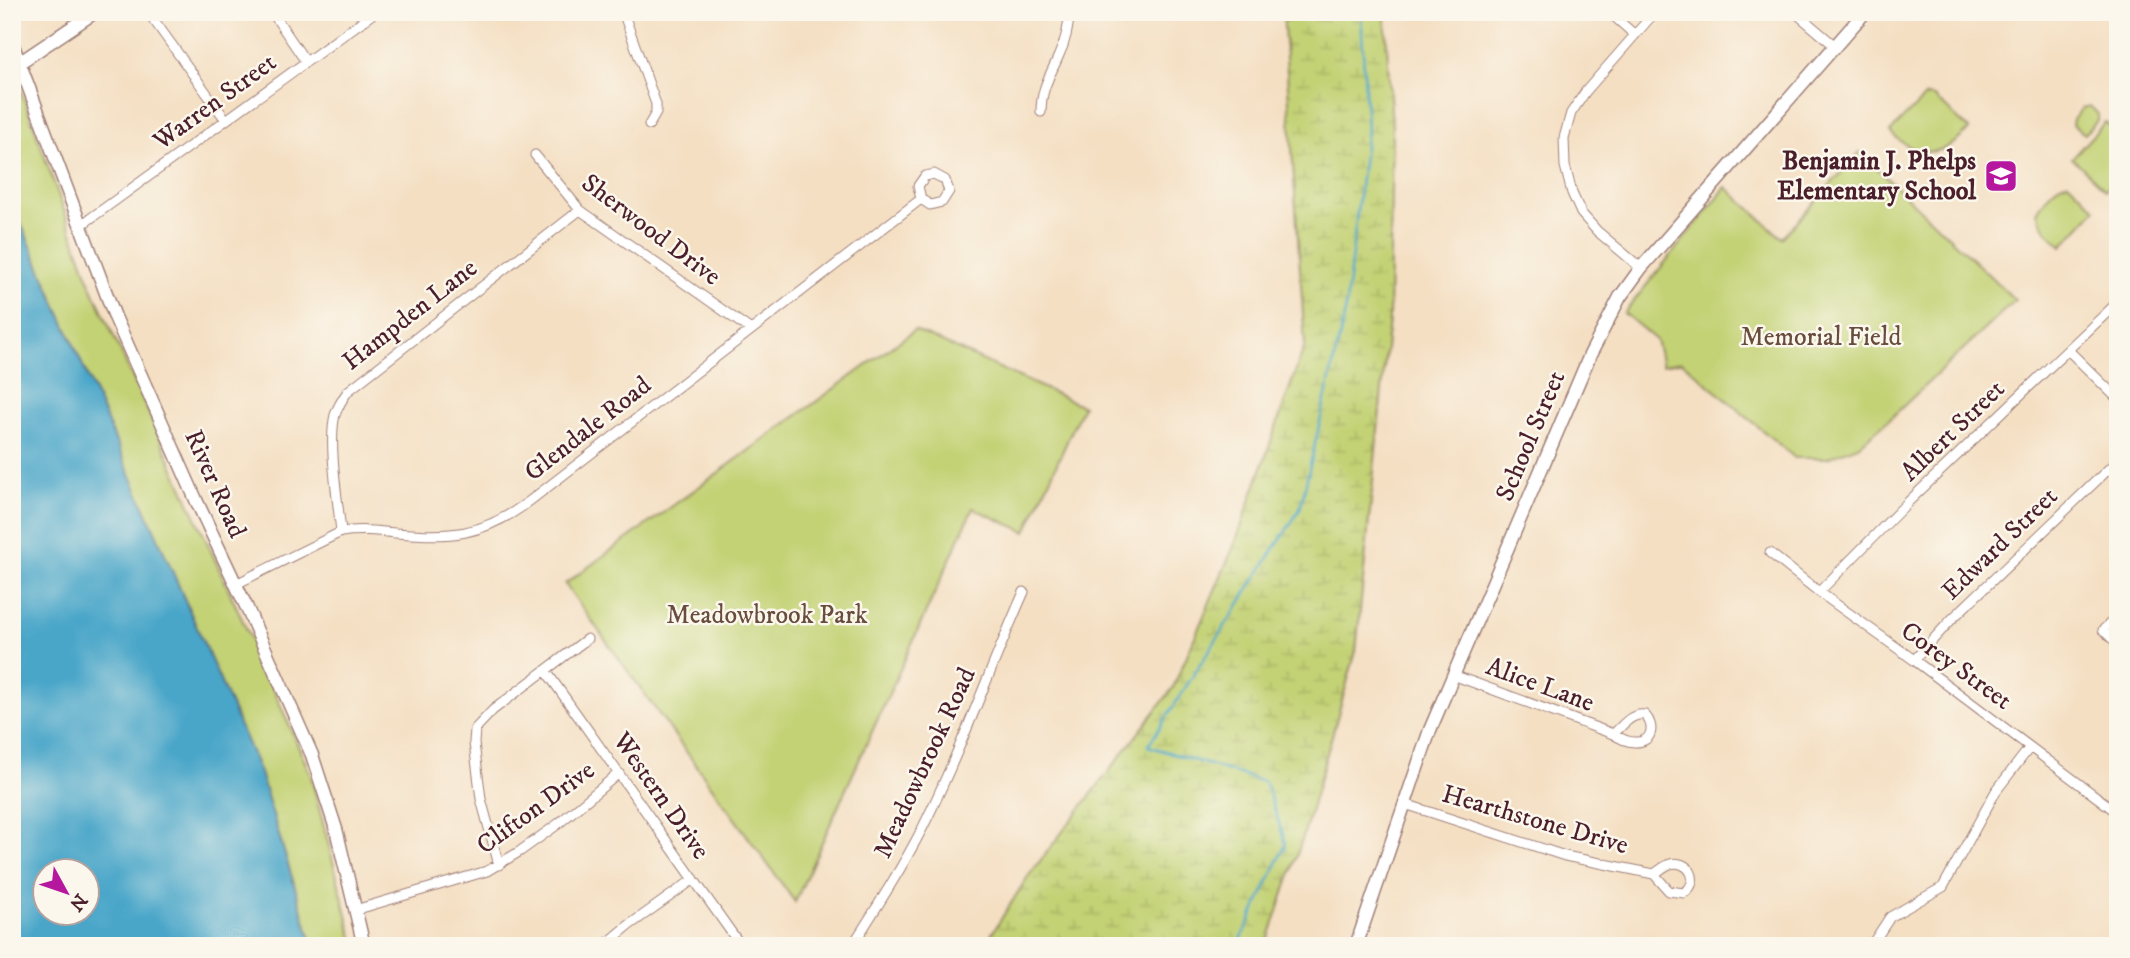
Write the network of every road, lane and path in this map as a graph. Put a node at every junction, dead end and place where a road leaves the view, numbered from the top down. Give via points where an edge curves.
1 (95, 12) edge
2 (148, 12) edge
3 (272, 12) edge
4 (375, 12) edge
5 (622, 12) edge
6 (1070, 12) edge
7 (1609, 12) edge
8 (1655, 12) edge
9 (1795, 12) edge
10 (1865, 12) edge
11 (1635, 35) junction
12 (12, 43) edge
13 (1835, 46) junction
14 (306, 62) junction
15 (19, 63) junction
16 (1041, 112) dead end
17 (226, 120) junction
18 (649, 125) dead end
19 (535, 155) dead end
20 (921, 199) dead end
21 (580, 210) junction
22 (80, 226) junction
23 (1641, 268) junction
24 (2118, 302) edge
25 (751, 330) junction
26 (2068, 350) junction
27 (2118, 399) edge
28 (2118, 460) edge
29 (341, 532) junction
30 (1770, 553) dead end
31 (236, 584) junction
32 (1024, 592) dead end
33 (1819, 592) junction
34 (2118, 616) edge
35 (587, 639) dead end
36 (2118, 644) edge
37 (1914, 660) junction
38 (546, 671) junction
39 (1453, 675) junction
40 (1613, 734) dead end
41 (2030, 747) junction
42 (619, 772) junction
43 (1405, 804) junction
44 (2118, 813) edge
45 (499, 865) junction
46 (1654, 874) dead end
47 (694, 879) junction
48 (355, 911) junction
49 (364, 946) edge
50 (604, 946) edge
51 (741, 946) edge
52 (852, 946) edge
53 (1356, 946) edge
54 (1871, 946) edge

1 - 15 street
2 - 17 street
3 - 14 street
4 - 14 street, Warren Street
5 - 18 street via 656,104
6 - 16 street via 1064,42 1041,97
7 - 11 street
8 - 11 street
9 - 13 street
10 - 13 street, School Street
11 - 23 street via 1578,102 1564,138 1565,166 1581,212
12 - 15 street, River Road
13 - 23 street, School Street
14 - 17 street, Warren Street
15 - 22 street, River Road
17 - 22 street, Warren Street
19 - 21 street, Sherwood Drive
20 - 25 street, Glendale Road
21 - 25 street, Sherwood Drive
21 - 29 street, Hampden Lane via 348,391 338,407 333,440
22 - 31 street, River Road via 115,317
23 - 39 street, School Street via 1590,355
24 - 26 street, Albert Street
25 - 29 street, Glendale Road via 493,524 454,534
26 - 27 street
26 - 33 street, Albert Street
28 - 37 street, Edward Street
29 - 31 street, Glendale Road
30 - 33 street, Corey Street
31 - 48 street, River Road via 313,755
32 - 52 street, Meadowbrook Road via 924,824
33 - 37 street, Corey Street
34 - 36 street via 2104,630
35 - 38 street
37 - 41 street, Corey Street
38 - 42 street, Western Drive
38 - 45 street via 475,729 481,799
39 - 40 street, Alice Lane
39 - 43 street, School Street
41 - 44 street, Corey Street
41 - 54 street via 1996,791 1943,887 1890,917
42 - 45 street, Clifton Drive via 558,824
42 - 47 street, Western Drive
43 - 46 street, Hearthstone Drive via 1565,856
43 - 53 street, School Street
45 - 48 street, Clifton Drive
47 - 50 street
47 - 51 street, Western Drive
48 - 49 street, River Road

